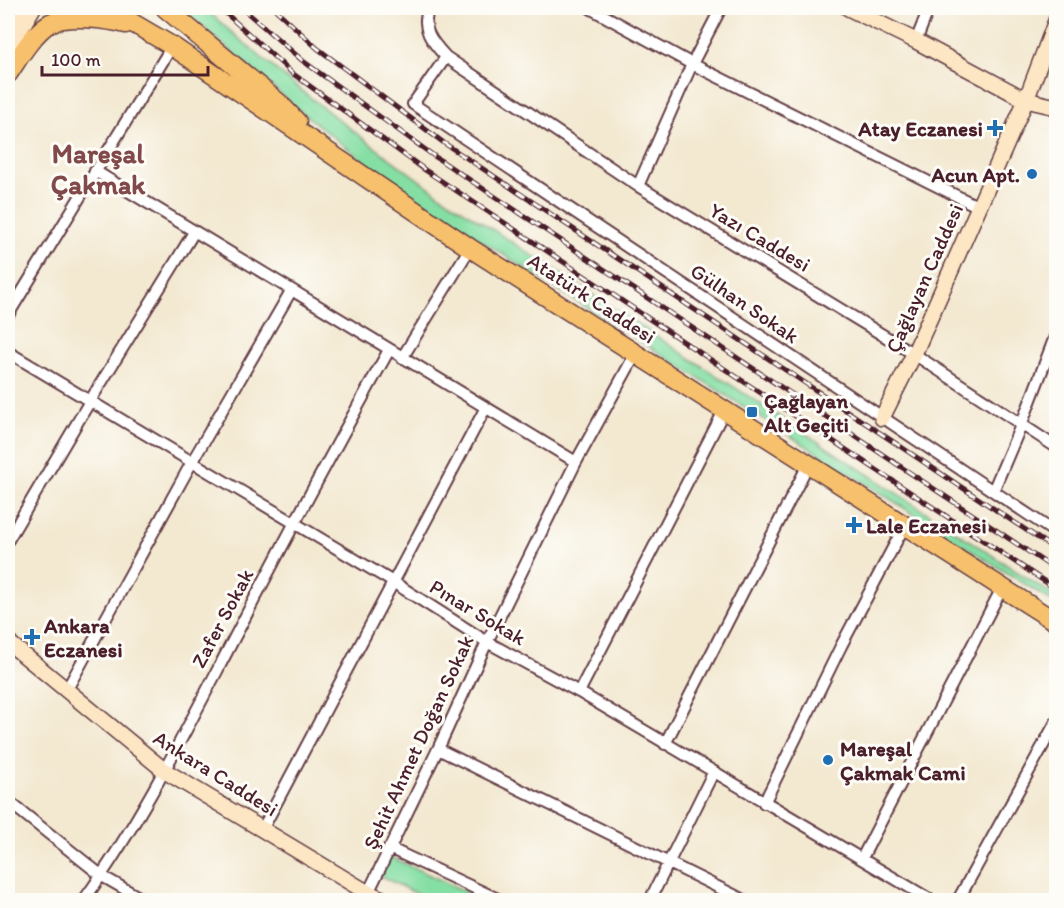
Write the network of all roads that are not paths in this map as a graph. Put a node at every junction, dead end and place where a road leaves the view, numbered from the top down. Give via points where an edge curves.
1 (16, 8) edge
2 (33, 8) edge
3 (68, 8) edge
4 (107, 8) edge
5 (165, 8) edge
6 (429, 8) edge
7 (590, 8) edge
8 (721, 8) edge
9 (848, 8) edge
10 (929, 8) edge
11 (1056, 21) edge
12 (50, 23) junction
13 (8, 24) edge
14 (139, 27) junction
15 (916, 41) junction
16 (172, 46) junction
17 (8, 50) edge
18 (446, 57) junction
19 (692, 64) junction
20 (8, 74) edge
21 (1026, 100) junction
22 (1056, 107) edge
23 (316, 144) junction
24 (95, 171) junction
25 (638, 186) junction
26 (979, 207) junction
27 (194, 232) junction
28 (471, 248) junction
29 (291, 291) junction
30 (8, 315) edge
31 (1056, 334) edge
32 (1054, 349) edge
33 (389, 350) junction
34 (8, 352) edge
35 (636, 353) junction
36 (914, 354) junction
37 (402, 358) junction
38 (90, 400) junction
39 (485, 409) junction
40 (725, 409) junction
41 (882, 418) junction
42 (1022, 423) junction
43 (1056, 447) edge
44 (192, 462) junction
45 (576, 462) junction
46 (809, 463) junction
47 (993, 491) junction
48 (294, 523) junction
49 (904, 525) junction
50 (1056, 533) edge
51 (8, 540) edge
52 (393, 582) junction
53 (1002, 588) junction
54 (1056, 622) edge
55 (8, 642) edge
56 (487, 642) junction
57 (66, 691) junction
58 (579, 692) junction
59 (1056, 722) edge
60 (665, 744) junction
61 (438, 749) junction
62 (165, 771) junction
63 (713, 773) junction
64 (8, 801) edge
65 (764, 803) junction
66 (263, 828) junction
67 (389, 848) junction
68 (862, 858) junction
69 (668, 864) junction
70 (102, 876) junction
71 (368, 893) junction
72 (84, 900) edge
73 (144, 900) edge
74 (385, 900) edge
75 (500, 900) edge
76 (650, 900) edge
77 (744, 900) edge
78 (931, 900) edge
79 (958, 900) edge

1 - 13 street
2 - 17 street
3 - 12 main road
4 - 14 main road, Atatürk Caddesi
5 - 23 main road via 279,103
6 - 18 street, Yazı Caddesi via 425,28
7 - 19 street
8 - 19 street
9 - 15 street
10 - 15 street
11 - 21 street, Çağlayan Caddesi
12 - 14 main road via 107,20
12 - 20 main road
14 - 16 main road, Atatürk Caddesi
15 - 21 street
16 - 23 main road, Atatürk Caddesi
16 - 24 street
18 - 25 street, Yazı Caddesi
18 - 41 street, Gülhan Sokak via 413,104
19 - 25 street
19 - 26 street
21 - 22 street
21 - 26 street, Çağlayan Caddesi
23 - 28 main road, Atatürk Caddesi
24 - 27 street
24 - 30 street
25 - 36 street, Yazı Caddesi
26 - 36 street, Çağlayan Caddesi
27 - 29 street
27 - 38 street
28 - 35 main road, Atatürk Caddesi
28 - 37 street
29 - 33 street
29 - 44 street
31 - 32 street
32 - 42 street
33 - 37 street
33 - 48 street, Zafer Sokak
34 - 38 street, Pınar Sokak
35 - 40 main road, Atatürk Caddesi
35 - 45 street, Şehit Ahmet Doğan Sokak
36 - 41 street, Çağlayan Caddesi
36 - 42 street, Yazı Caddesi
37 - 39 street
38 - 44 street, Pınar Sokak
38 - 51 street
39 - 45 street
39 - 52 street
40 - 46 main road, Atatürk Caddesi
40 - 58 street
41 - 47 street, Gülhan Sokak
42 - 43 street, Yazı Caddesi
42 - 47 street
44 - 48 street, Pınar Sokak
44 - 57 street
45 - 56 street, Şehit Ahmet Doğan Sokak
46 - 49 main road, Atatürk Caddesi
46 - 60 street
47 - 50 street, Gülhan Sokak
48 - 52 street, Pınar Sokak
48 - 62 street, Zafer Sokak
49 - 53 main road, Atatürk Caddesi
49 - 65 street
52 - 56 street, Pınar Sokak
52 - 66 street
53 - 54 main road, Atatürk Caddesi
53 - 68 street
55 - 57 street, Ankara Caddesi
56 - 58 street, Pınar Sokak
56 - 61 street, Şehit Ahmet Doğan Sokak
57 - 62 street, Ankara Caddesi
58 - 60 street, Pınar Sokak
59 - 79 street
60 - 63 street, Pınar Sokak
61 - 67 street, Şehit Ahmet Doğan Sokak
61 - 69 street
62 - 66 street, Ankara Caddesi
62 - 70 street, Zafer Sokak
63 - 65 street, Pınar Sokak
63 - 69 street
64 - 70 street
65 - 68 street, Pınar Sokak
66 - 71 street, Ankara Caddesi
67 - 71 street, Şehit Ahmet Doğan Sokak
67 - 75 street
68 - 78 street, Pınar Sokak
69 - 76 street
69 - 77 street
70 - 72 street, Zafer Sokak
70 - 73 street
71 - 74 street, Ankara Caddesi

